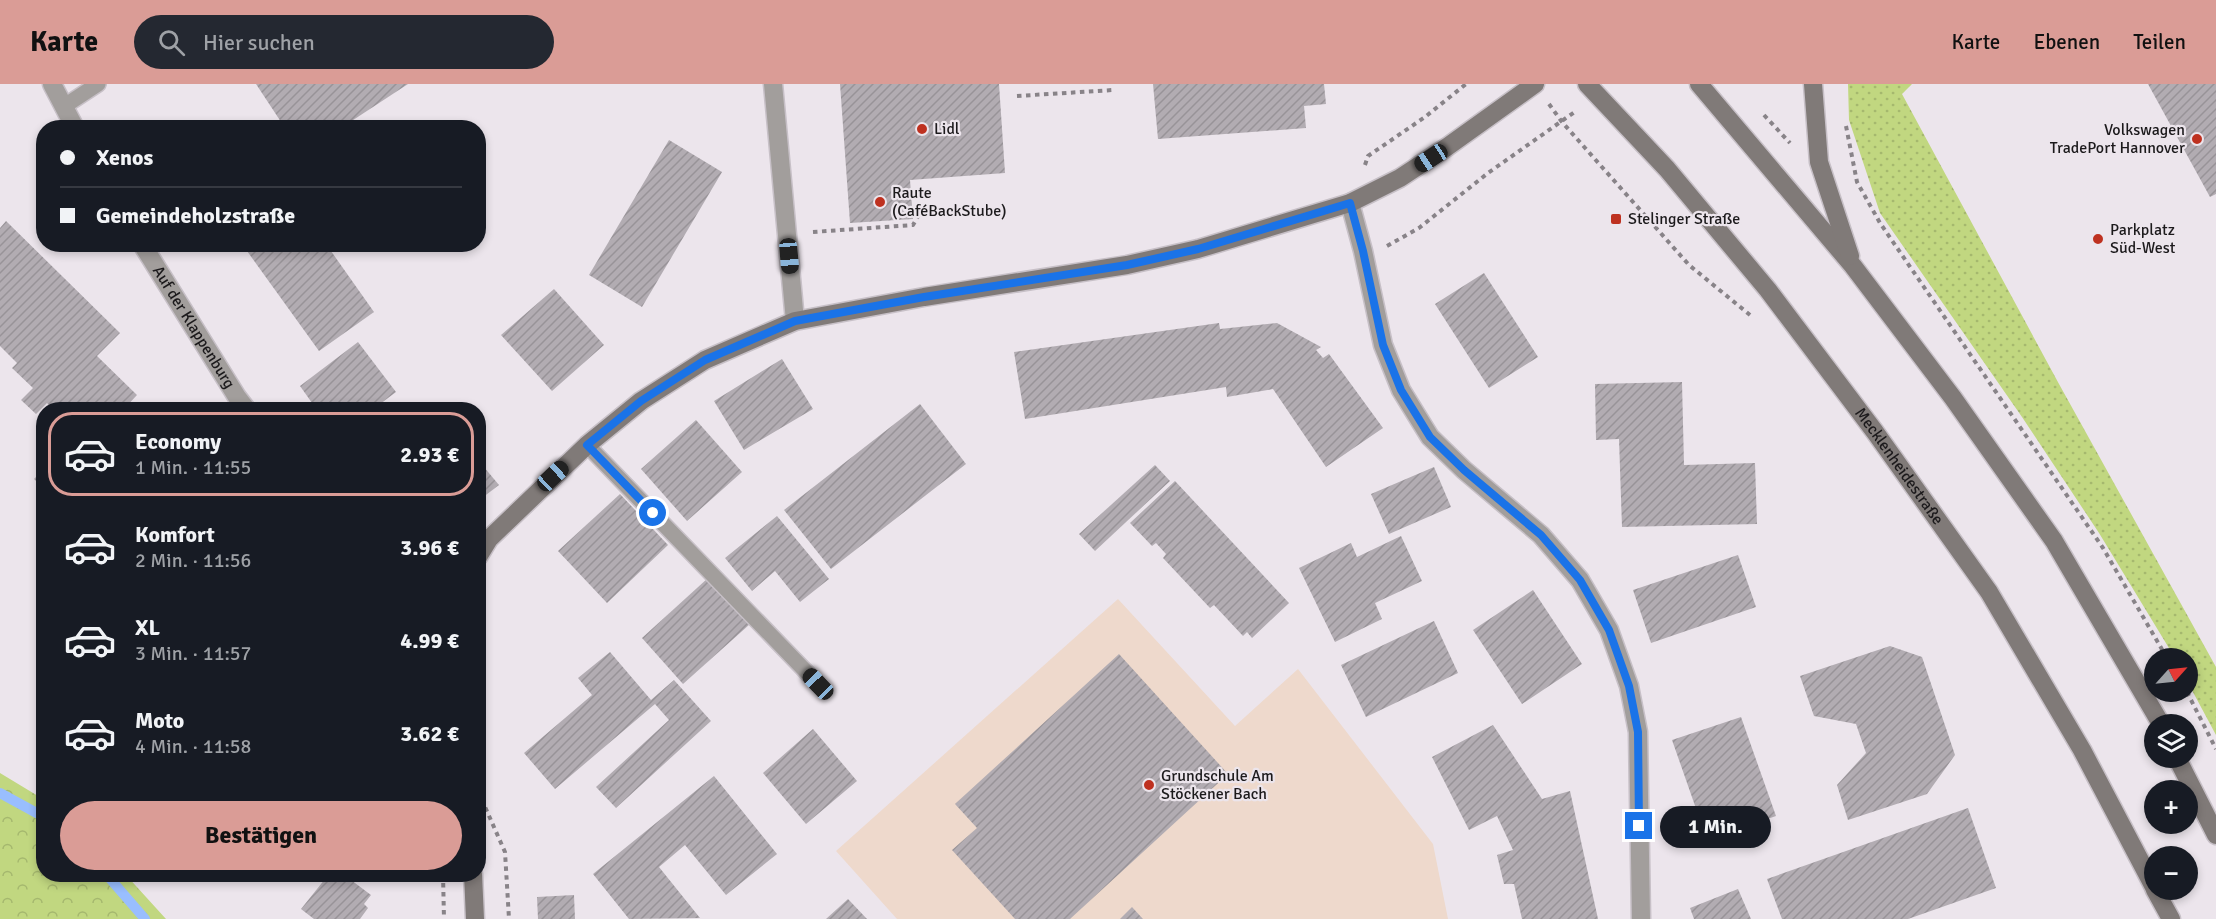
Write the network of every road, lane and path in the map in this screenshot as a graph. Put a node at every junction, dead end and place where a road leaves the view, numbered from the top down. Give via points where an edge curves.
1 (52, 84) edge
2 (98, 84) edge
3 (773, 84) edge
4 (1466, 84) edge
5 (1535, 84) edge
6 (1587, 84) edge
7 (1699, 84) edge
8 (1813, 84) edge
9 (1113, 90) dead end
10 (1017, 96) dead end
11 (63, 107) junction
12 (1844, 115) dead end
13 (70, 120) edge
14 (1350, 203) junction
15 (924, 206) dead end
16 (787, 234) junction
17 (1363, 251) junction
18 (146, 252) edge
19 (1853, 266) junction
20 (1751, 315) dead end
21 (795, 321) junction
22 (241, 402) edge
23 (587, 445) junction
24 (486, 544) edge
25 (2161, 648) edge
26 (818, 684) dead end
27 (2192, 702) edge
28 (2155, 714) edge
29 (2216, 749) edge
30 (2182, 768) edge
31 (486, 809) edge
32 (2216, 835) edge
33 (2144, 867) edge
34 (443, 882) edge
35 (473, 882) edge
36 (2161, 900) edge
37 (444, 919) edge
38 (475, 919) edge
39 (509, 919) edge
40 (1641, 919) edge
41 (2171, 919) edge

1 - 11 street
2 - 11 lane
3 - 16 street
4 - 14 path via 1368,156
5 - 14 main road via 1400,178
6 - 33 main road, Mecklenheidestraße via 1667,169 1768,290 1989,592 2082,750
7 - 19 main road
8 - 19 main road via 1818,162
9 - 10 path
11 - 13 street
12 - 25 path via 1857,182 1880,224 2103,548
14 - 17 street
14 - 21 main road via 1198,249 1127,265
15 - 16 path via 913,225
16 - 21 street
17 - 20 path via 1391,244 1419,228 1488,173 1562,122 1689,265
17 - 40 street via 1383,345 1401,390 1430,437 1541,535 1580,580 1609,630 1629,686 1638,732
18 - 22 street, Auf der Klappenburg
19 - 28 main road via 2054,541
21 - 23 main road via 705,360 641,401
23 - 24 main road
23 - 26 lane
27 - 29 path
30 - 32 main road
31 - 39 path via 505,852
34 - 37 path
35 - 38 main road
36 - 41 main road, Mecklenheidestraße

